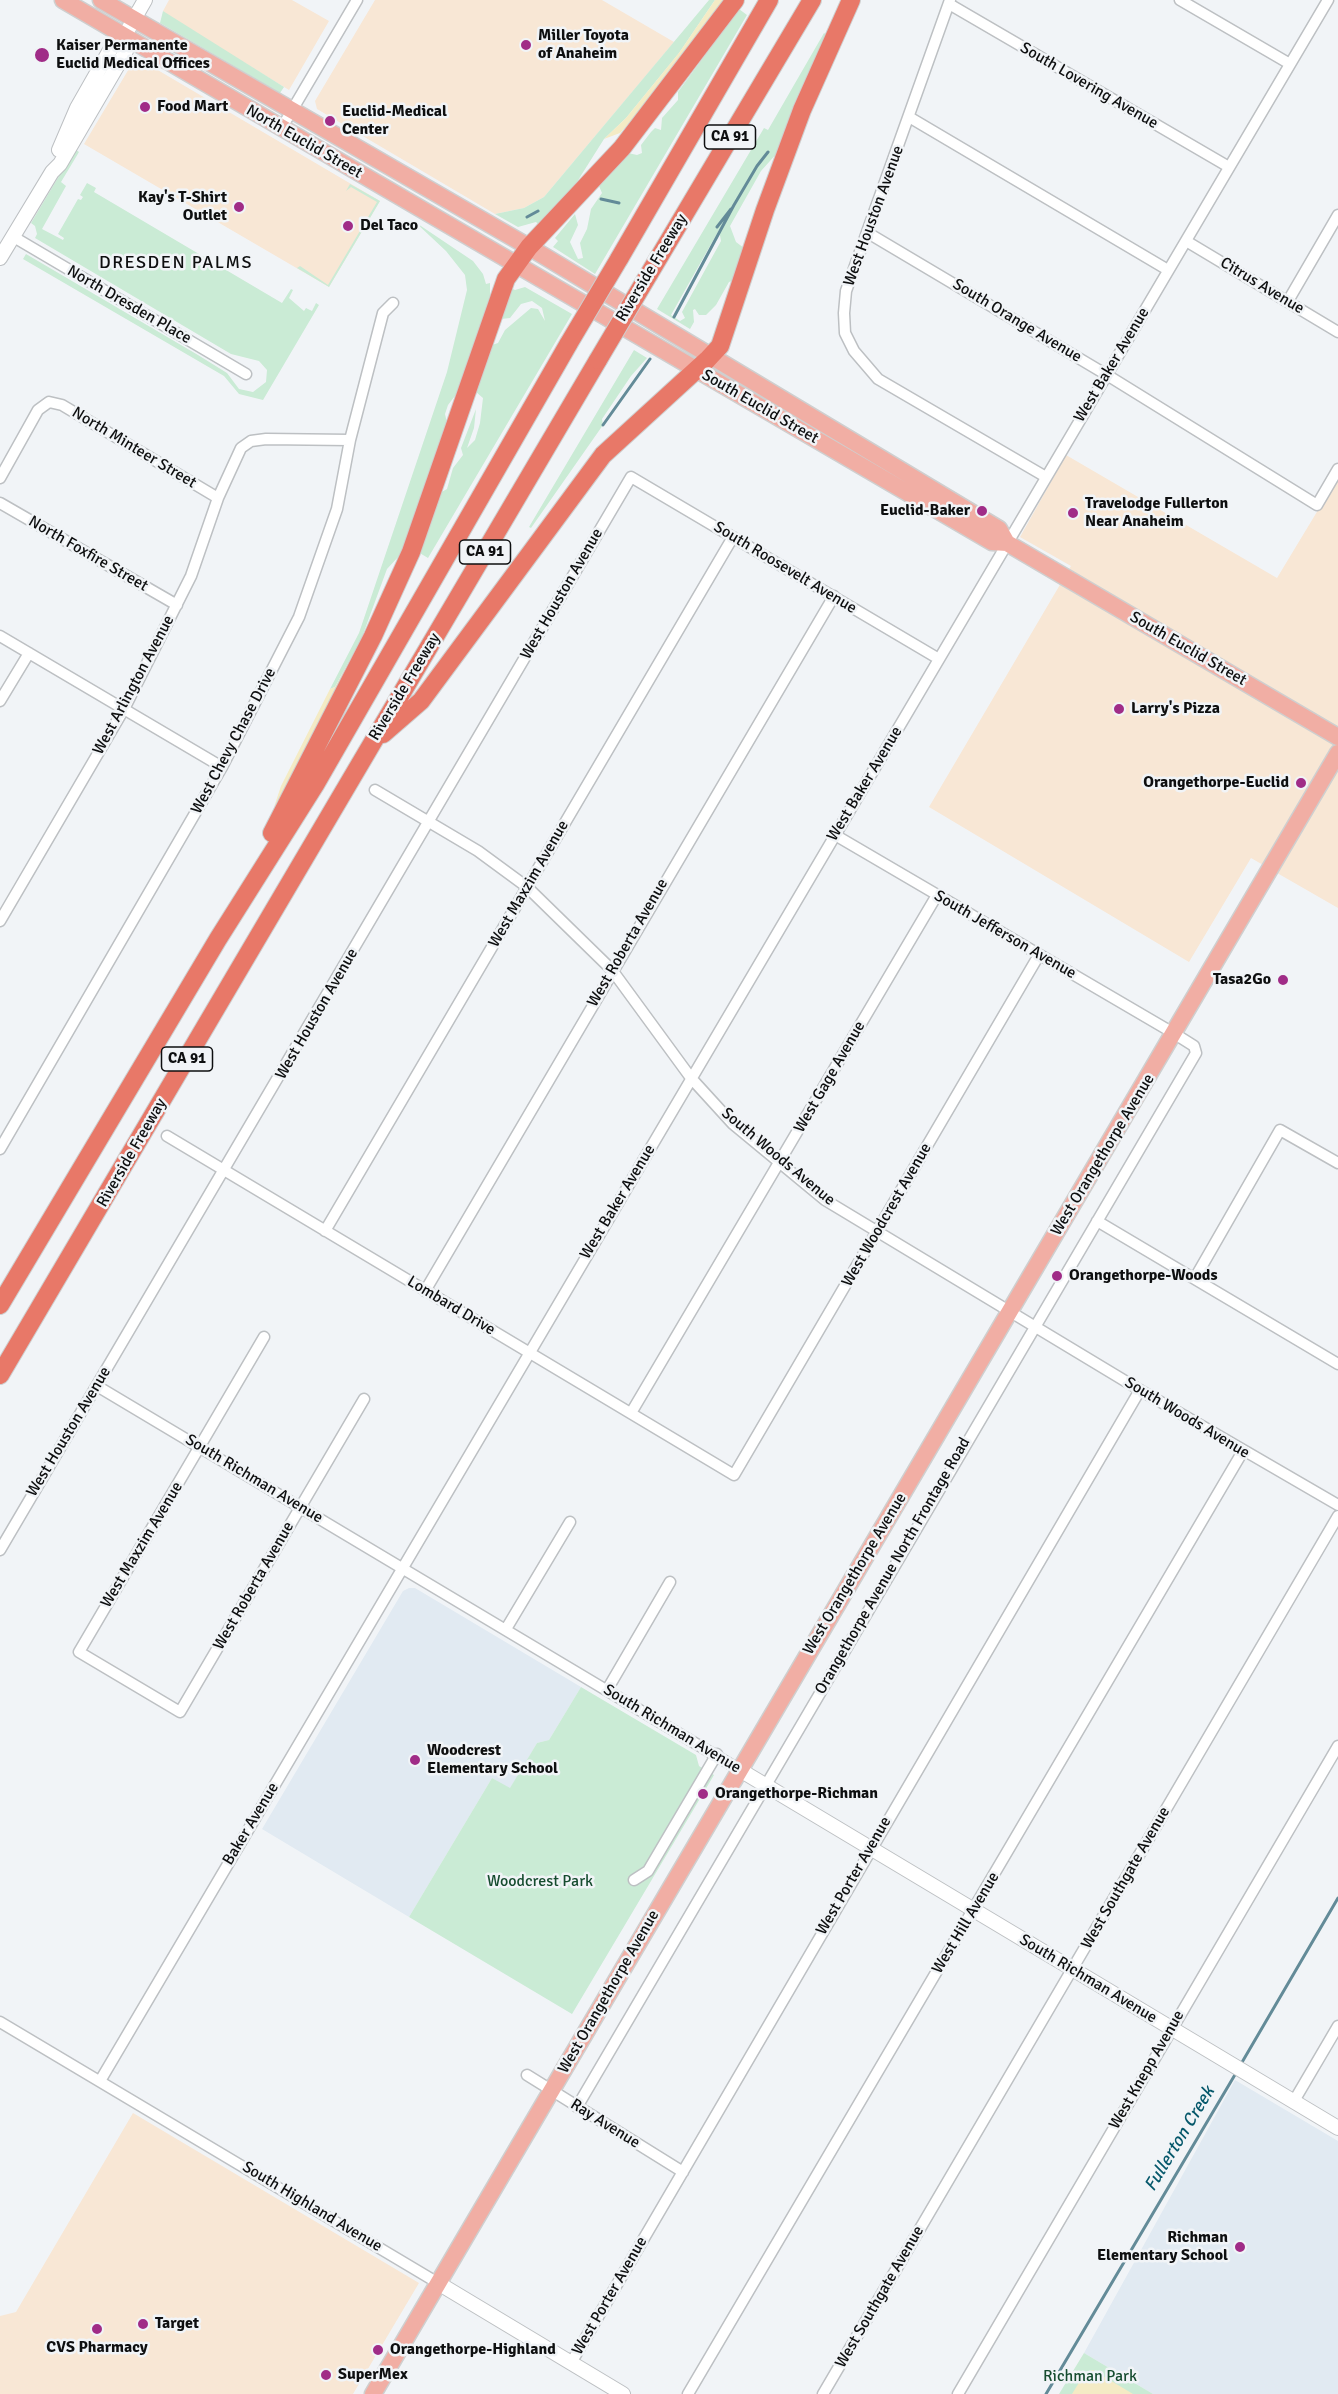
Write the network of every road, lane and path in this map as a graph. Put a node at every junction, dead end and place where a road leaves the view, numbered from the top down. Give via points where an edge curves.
1 (63, 0) edge
2 (100, 0) edge
3 (145, 0) edge
4 (357, 0) edge
5 (735, 0) edge
6 (769, 0) edge
7 (812, 0) edge
8 (850, 0) edge
9 (1180, 0) edge
10 (1328, 0) edge
11 (949, 2) edge
12 (134, 20) junction
13 (125, 35) junction
14 (1290, 64) junction
15 (292, 110) junction
16 (909, 117) junction
17 (281, 129) junction
18 (1229, 167) junction
19 (1338, 215) edge
20 (868, 233) junction
21 (12, 236) junction
22 (1186, 241) junction
23 (529, 248) junction
24 (0, 258) edge
25 (515, 265) junction
26 (1168, 270) junction
27 (1288, 301) junction
28 (393, 303) dead end
29 (1338, 332) edge
30 (711, 357) junction
31 (696, 370) junction
32 (246, 374) dead end
33 (1107, 375) junction
34 (350, 440) junction
35 (1338, 469) edge
36 (631, 477) joint
37 (1046, 477) junction
38 (0, 478) edge
39 (218, 498) junction
40 (0, 503) edge
41 (733, 537) junction
42 (1008, 543) junction
43 (834, 596) junction
44 (177, 604) junction
45 (0, 636) edge
46 (29, 653) junction
47 (939, 659) junction
48 (0, 701) edge
49 (124, 709) junction
50 (1338, 737) edge
51 (372, 743) junction
52 (1338, 753) edge
53 (222, 767) junction
54 (375, 790) dead end
55 (430, 822) junction
56 (835, 835) junction
57 (527, 887) junction
58 (937, 895) junction
59 (0, 921) edge
60 (218, 939) junction
61 (1039, 955) junction
62 (612, 970) junction
63 (1175, 1034) junction
64 (692, 1078) junction
65 (167, 1137) dead end
66 (1, 1145) edge
67 (780, 1163) junction
68 (1338, 1163) edge
69 (224, 1170) junction
70 (1097, 1221) junction
71 (325, 1231) junction
72 (878, 1231) junction
73 (1195, 1278) junction
74 (425, 1291) junction
75 (0, 1305) edge
76 (1010, 1311) junction
77 (1035, 1326) junction
78 (264, 1337) dead end
79 (530, 1353) junction
80 (1338, 1364) edge
81 (0, 1375) edge
82 (97, 1386) junction
83 (1140, 1390) junction
84 (364, 1399) dead end
85 (632, 1413) junction
86 (200, 1447) junction
87 (1243, 1451) junction
88 (734, 1475) joint
89 (1338, 1505) edge
90 (301, 1507) junction
91 (1338, 1516) edge
92 (570, 1522) dead end
93 (0, 1550) edge
94 (403, 1567) junction
95 (670, 1582) dead end
96 (506, 1629) junction
97 (607, 1690) junction
98 (180, 1712) joint
99 (1338, 1746) edge
100 (717, 1754) junction
101 (740, 1770) junction
102 (765, 1785) junction
103 (871, 1846) junction
104 (634, 1880) dead end
105 (973, 1910) junction
106 (1072, 1969) junction
107 (0, 2022) edge
108 (1338, 2026) edge
109 (1171, 2028) junction
110 (527, 2075) dead end
111 (100, 2081) junction
112 (552, 2090) junction
113 (1294, 2101) junction
114 (577, 2107) junction
115 (1338, 2128) edge
116 (682, 2172) junction
117 (438, 2283) junction
118 (571, 2363) junction
119 (373, 2394) edge
120 (623, 2394) edge
121 (688, 2394) edge
122 (823, 2394) edge
123 (958, 2394) edge

1 - 13 main road, North Euclid Street
2 - 12 main road, North Euclid Street
3 - 12 street
4 - 15 street
5 - 23 highway via 622,148
6 - 60 highway, Riverside Freeway / CA 91, bridge via 315,785
7 - 51 highway, Riverside Freeway / CA 91, bridge
8 - 30 highway via 802,110 723,338
9 - 14 street
10 - 14 street, West Baker Avenue
11 - 16 street, West Houston Avenue
11 - 18 street, South Lovering Avenue
12 - 13 street
12 - 15 main road, North Euclid Street
13 - 17 main road, North Euclid Street
13 - 21 street via 114,43 77,108 52,172
14 - 18 street, West Baker Avenue
15 - 17 street
15 - 23 main road, North Euclid Street
16 - 20 street, West Houston Avenue
16 - 26 street
17 - 25 main road, North Euclid Street
18 - 22 street, West Baker Avenue
19 - 27 street
20 - 33 street, South Orange Avenue
20 - 37 street, West Houston Avenue via 846,291 844,313 845,333 865,367
21 - 24 street
21 - 32 street, North Dresden Place
22 - 26 street, West Baker Avenue
22 - 27 street, Citrus Avenue
23 - 25 highway
23 - 30 main road, South Euclid Street
25 - 31 main road, South Euclid Street
25 - 60 highway via 506,279 411,552 373,636
26 - 33 street, West Baker Avenue
27 - 29 street, Citrus Avenue
28 - 34 street, West Chevy Chase Drive via 383,313
30 - 31 highway
30 - 42 main road, South Euclid Street via 999,529
31 - 42 main road, South Euclid Street via 992,542
31 - 51 highway via 603,455 421,701
33 - 35 street, South Orange Avenue via 1317,505
33 - 37 street, West Baker Avenue
34 - 39 street, West Arlington Avenue via 251,441 241,448
34 - 53 street, West Chevy Chase Drive via 337,509 299,617
36 - 41 street, South Roosevelt Avenue
36 - 55 street, West Houston Avenue
37 - 42 street, West Baker Avenue
38 - 39 street, North Minteer Street via 38,410 49,402 62,405
39 - 44 street, West Arlington Avenue
40 - 44 street, North Foxfire Street
41 - 43 street, South Roosevelt Avenue
41 - 57 street, West Maxzim Avenue
42 - 47 street, West Baker Avenue
42 - 50 main road, South Euclid Street
43 - 47 street, South Roosevelt Avenue
43 - 62 street, West Roberta Avenue
44 - 49 street, West Arlington Avenue
45 - 46 street
46 - 48 street
46 - 49 street
47 - 56 street, West Baker Avenue
49 - 53 street
49 - 59 street, West Arlington Avenue
51 - 81 highway, Riverside Freeway / CA 91
52 - 63 main road, West Orangethorpe Avenue
53 - 66 street, West Chevy Chase Drive
54 - 55 street, South Woods Avenue
55 - 57 street, South Woods Avenue
55 - 69 street, West Houston Avenue
56 - 58 street, South Jefferson Avenue
56 - 64 street, West Baker Avenue
57 - 62 street, South Woods Avenue
57 - 71 street, West Maxzim Avenue
58 - 61 street, South Jefferson Avenue
58 - 67 street, West Gage Avenue
60 - 75 highway, Riverside Freeway / CA 91
61 - 63 street, South Jefferson Avenue
61 - 72 street, West Woodcrest Avenue
62 - 64 street, South Woods Avenue
62 - 74 street, West Roberta Avenue
63 - 70 street, Orangethorpe Avenue North Frontage Road via 1194,1046 1196,1053
63 - 76 main road, West Orangethorpe Avenue
64 - 67 street, South Woods Avenue via 733,1124
64 - 79 street, West Baker Avenue
65 - 69 street, Lombard Drive
67 - 72 street, South Woods Avenue via 825,1200
67 - 85 street, West Gage Avenue
68 - 73 street via 1280,1130
69 - 71 street, Lombard Drive
69 - 82 street, West Houston Avenue
70 - 73 street
70 - 77 street, Orangethorpe Avenue North Frontage Road
71 - 74 street, Lombard Drive
72 - 76 street, South Woods Avenue
72 - 88 street, West Woodcrest Avenue
73 - 80 street
74 - 79 street, Lombard Drive
76 - 77 street, South Woods Avenue
76 - 101 main road, West Orangethorpe Avenue
77 - 83 street, South Woods Avenue
77 - 102 street, Orangethorpe Avenue North Frontage Road
78 - 86 street, West Maxzim Avenue
79 - 85 street, Lombard Drive
79 - 94 street, West Baker Avenue
82 - 86 street, South Richman Avenue
82 - 93 street, West Houston Avenue
83 - 87 street, South Woods Avenue
83 - 103 street, West Porter Avenue
84 - 90 street, West Roberta Avenue
85 - 88 street, Lombard Drive
86 - 90 street, South Richman Avenue
86 - 98 street, West Maxzim Avenue via 79,1652
87 - 89 street, South Woods Avenue
87 - 105 street, West Hill Avenue
90 - 94 street, South Richman Avenue
90 - 98 street, West Roberta Avenue
91 - 106 street, West Southgate Avenue
92 - 96 street
94 - 96 street, South Richman Avenue
94 - 111 street, Baker Avenue
95 - 97 street
96 - 97 street, South Richman Avenue
97 - 100 street, South Richman Avenue
99 - 109 street, West Knepp Avenue
100 - 101 street, South Richman Avenue
100 - 104 street via 648,1871
101 - 102 street, South Richman Avenue
101 - 112 main road, West Orangethorpe Avenue
102 - 103 street, South Richman Avenue
102 - 114 street, Orangethorpe Avenue North Frontage Road
103 - 105 street, South Richman Avenue
103 - 116 street, West Porter Avenue
105 - 106 street, South Richman Avenue
105 - 121 street, West Hill Avenue
106 - 109 street, South Richman Avenue
106 - 122 street, West Southgate Avenue
107 - 111 street, South Highland Avenue
108 - 113 street
109 - 113 street, South Richman Avenue
109 - 123 street, West Knepp Avenue
110 - 112 street, Ray Avenue
111 - 117 street, South Highland Avenue
112 - 114 street, Ray Avenue
112 - 117 main road, West Orangethorpe Avenue
113 - 115 street, South Richman Avenue
114 - 116 street, Ray Avenue
116 - 118 street, West Porter Avenue
117 - 118 street, South Highland Avenue
117 - 119 main road, West Orangethorpe Avenue
118 - 120 street, South Highland Avenue

